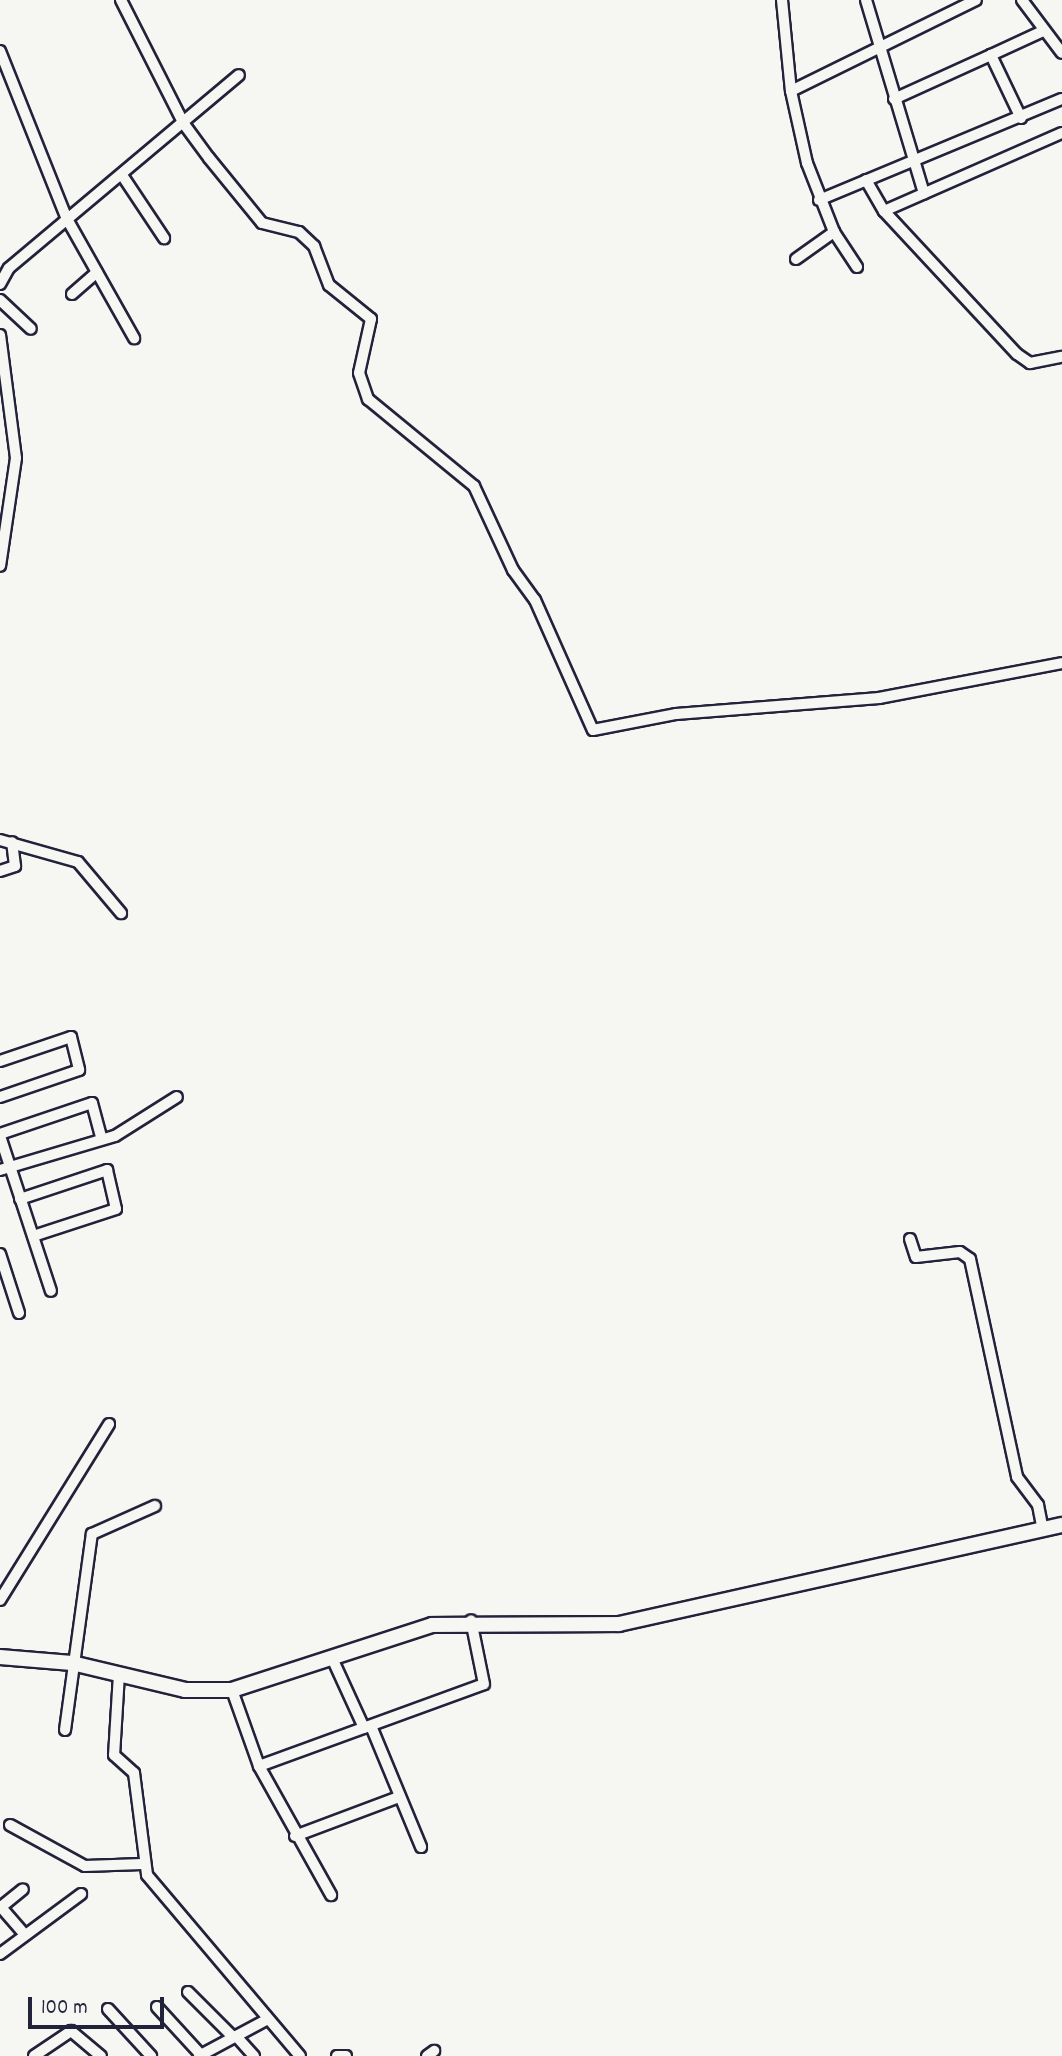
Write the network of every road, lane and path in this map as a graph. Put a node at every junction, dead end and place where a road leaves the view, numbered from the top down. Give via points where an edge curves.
1 (121, 0) edge
2 (782, 0) edge
3 (866, 0) edge
4 (976, 0) edge
5 (1022, 0) edge
6 (1043, 31) junction
7 (879, 44) junction
8 (0, 51) edge
9 (1062, 53) edge
10 (991, 55) junction
11 (239, 75) dead end
12 (791, 91) junction
13 (894, 99) junction
14 (1062, 99) edge
15 (1021, 118) junction
16 (184, 124) junction
17 (1062, 133) edge
18 (912, 159) junction
19 (122, 175) junction
20 (866, 180) junction
21 (925, 193) junction
22 (819, 200) junction
23 (884, 211) junction
24 (67, 219) junction
25 (834, 232) junction
26 (164, 238) dead end
27 (796, 259) dead end
28 (857, 267) dead end
29 (97, 272) junction
30 (0, 284) edge
31 (72, 294) dead end
32 (0, 300) edge
33 (31, 329) dead end
34 (0, 335) edge
35 (134, 338) dead end
36 (1062, 357) edge
37 (0, 566) edge
38 (1062, 663) edge
39 (0, 840) edge
40 (12, 842) junction
41 (0, 871) edge
42 (121, 913) dead end
43 (0, 1061) edge
44 (0, 1097) edge
45 (177, 1097) dead end
46 (0, 1135) edge
47 (101, 1136) junction
48 (5, 1168) edge
49 (20, 1199) junction
50 (33, 1236) junction
51 (910, 1239) dead end
52 (0, 1254) edge
53 (51, 1291) dead end
54 (19, 1313) dead end
55 (109, 1424) dead end
56 (155, 1506) dead end
57 (1062, 1525) edge
58 (1043, 1530) junction
59 (0, 1600) edge
60 (471, 1620) junction
61 (0, 1657) edge
62 (332, 1658) junction
63 (72, 1663) junction
64 (119, 1674) junction
65 (232, 1690) junction
66 (367, 1727) junction
67 (65, 1730) dead end
68 (259, 1766) junction
69 (399, 1797) junction
70 (10, 1825) dead end
71 (295, 1836) junction
72 (421, 1847) dead end
73 (142, 1864) junction
74 (23, 1889) dead end
75 (82, 1894) dead end
76 (331, 1895) dead end
77 (1, 1907) edge
78 (24, 1934) junction
79 (0, 1954) edge
80 (188, 1992) dead end
81 (157, 2007) dead end
82 (108, 2009) dead end
83 (268, 2019) junction
84 (235, 2037) junction
85 (48, 2046) junction
86 (203, 2055) edge
87 (34, 2056) edge
88 (57, 2056) edge
89 (101, 2056) edge
90 (151, 2056) edge
91 (254, 2056) edge
92 (300, 2056) edge
93 (337, 2056) edge
94 (346, 2056) edge

1 - 16 street
2 - 12 street
3 - 7 street
4 - 7 street
5 - 6 street
6 - 9 street
6 - 10 street
7 - 12 street
7 - 13 street
8 - 24 street
10 - 13 street
10 - 15 street
11 - 16 street
12 - 22 street
13 - 18 street
14 - 15 street
15 - 18 street
16 - 19 street
16 - 38 street via 262,223 299,232 314,246 329,285 371,319 359,373 368,399 474,486 513,570 535,600 593,730 676,714 879,698
17 - 21 street
18 - 20 street
18 - 21 street
19 - 24 street
19 - 26 street
20 - 22 street
20 - 23 street
21 - 23 street
22 - 25 street
23 - 36 street via 1017,354 1030,363
24 - 29 street
24 - 30 street via 9,268
25 - 27 street
25 - 28 street
29 - 31 street
29 - 35 street
32 - 33 street
34 - 37 street via 16,458
39 - 40 street
40 - 41 street via 15,866
40 - 42 street via 78,862
43 - 44 street via 71,1037 79,1070
45 - 47 street via 115,1136
46 - 47 street via 92,1104
46 - 48 street
47 - 48 street
48 - 49 street
49 - 50 street
49 - 50 street via 107,1170 116,1209
50 - 53 street
51 - 58 street via 916,1257 960,1252 970,1259 1017,1477 1038,1505
52 - 54 street
55 - 59 street
56 - 63 street via 92,1534
57 - 58 main road
58 - 60 main road via 619,1624 543,1627
60 - 62 main road via 404,1632
60 - 66 street via 484,1684
61 - 63 main road
62 - 65 main road
62 - 66 street
63 - 64 main road
63 - 67 street
64 - 65 main road via 185,1690
64 - 73 street via 114,1755 134,1773
65 - 68 street
66 - 68 street
66 - 69 street
68 - 71 street
69 - 71 street
69 - 72 street
70 - 73 street via 85,1866
71 - 76 street
73 - 83 street via 157,1891
74 - 77 street
75 - 78 street
77 - 78 street
78 - 79 street
80 - 84 street
81 - 86 street
82 - 90 street
83 - 84 street
83 - 92 street
84 - 86 street
84 - 91 street
85 - 87 street
85 - 88 street
85 - 89 street via 75,2031
93 - 94 street

